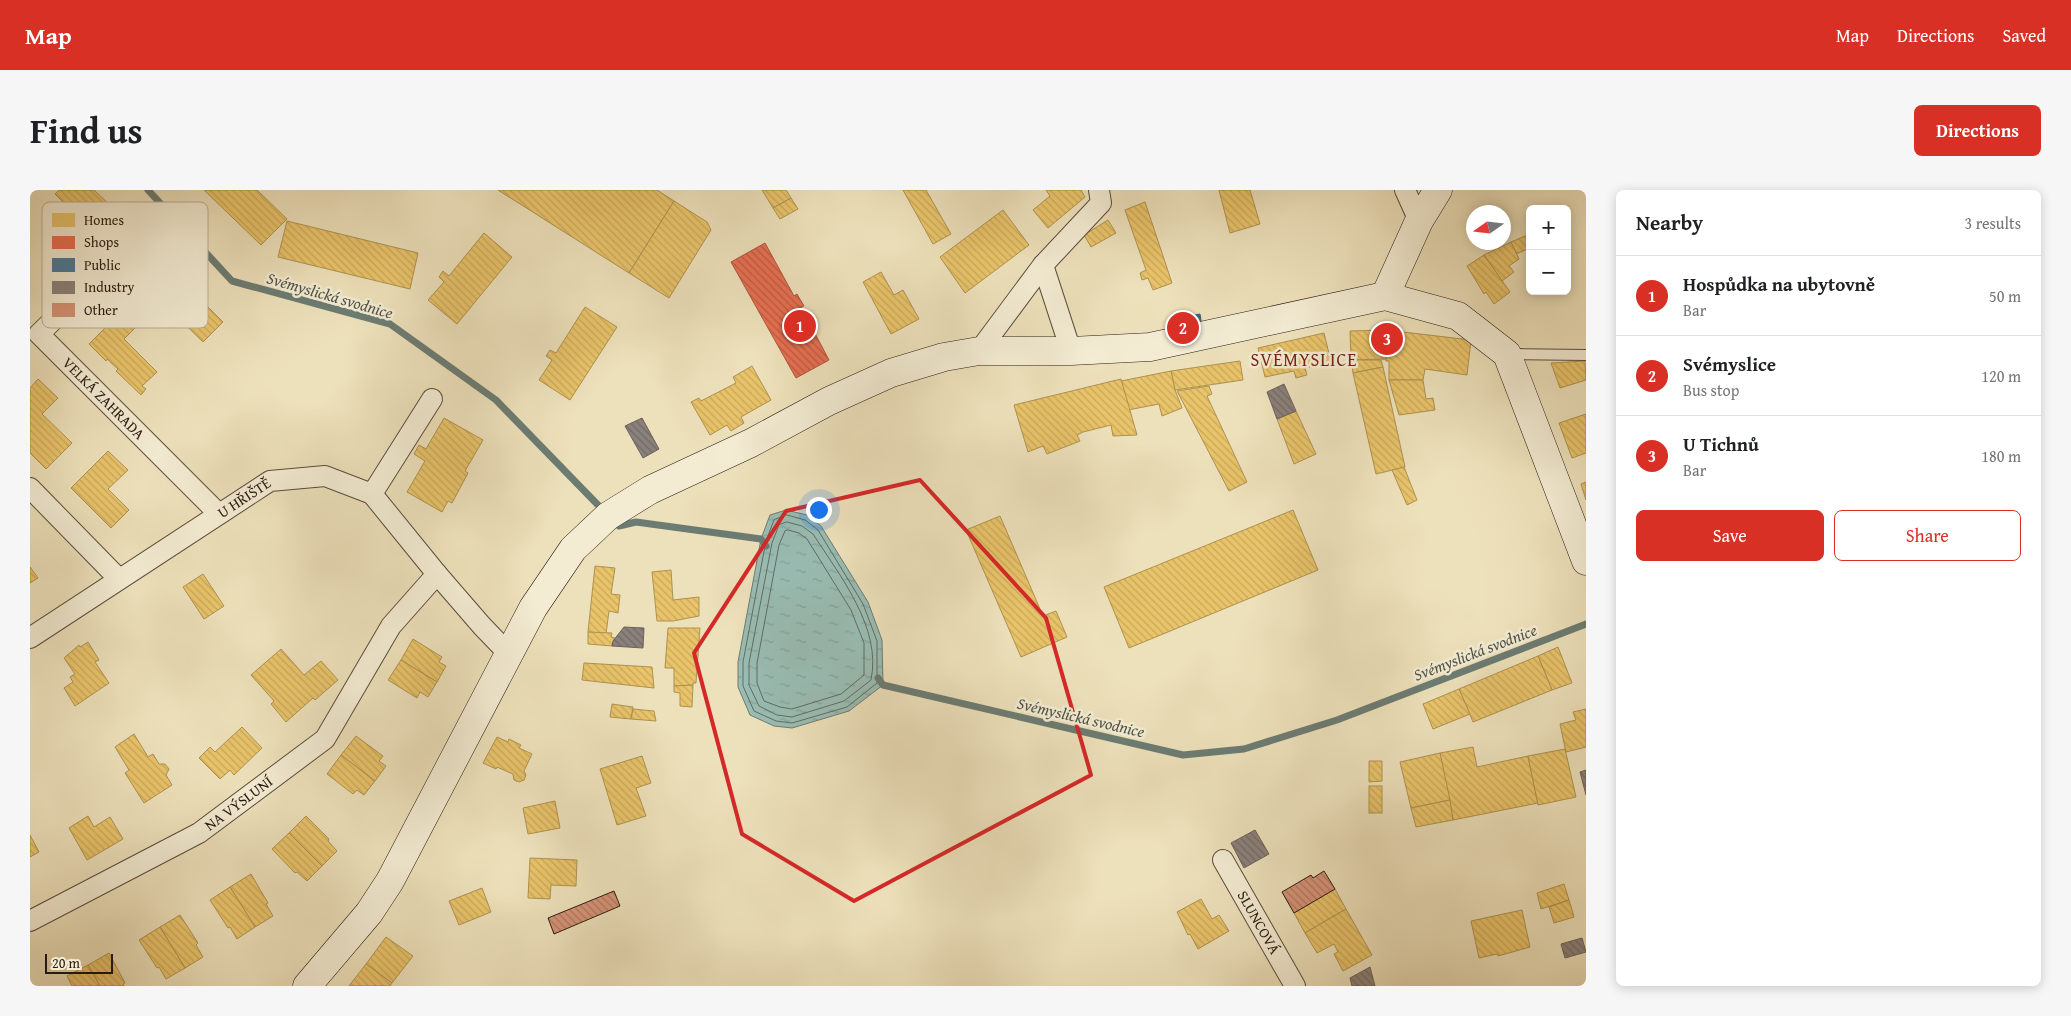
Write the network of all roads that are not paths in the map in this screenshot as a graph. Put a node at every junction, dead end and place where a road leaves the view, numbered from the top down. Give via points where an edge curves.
1 (1099, 190) edge
2 (1405, 190) edge
3 (1438, 190) edge
4 (1419, 222) junction
5 (1043, 265) junction
6 (1385, 296) junction
7 (45, 328) edge
8 (979, 351) junction
9 (1070, 351) junction
10 (1507, 354) junction
11 (1586, 355) edge
12 (432, 399) dead end
13 (30, 488) edge
14 (372, 494) junction
15 (219, 514) junction
16 (1586, 561) edge
17 (437, 574) junction
18 (119, 579) junction
19 (30, 638) edge
20 (508, 653) junction
21 (1223, 860) dead end
22 (30, 921) edge
23 (307, 986) edge
24 (1296, 986) edge

1 - 5 street via 1101,203
2 - 4 street
3 - 4 street
4 - 6 street
5 - 8 street
5 - 9 street
6 - 9 street via 1150,347
6 - 10 street via 1458,316
7 - 15 street, VELKÁ ZAHRADA via 39,334
8 - 9 street
8 - 20 street via 944,357 891,373 650,490 608,516 572,549
10 - 11 lane
10 - 16 street
12 - 14 street
13 - 18 street
14 - 15 street, U HŘIŠTĚ via 325,476 270,481
14 - 17 street, U HŘIŠTĚ
15 - 18 street, U HŘIŠTĚ
17 - 20 street, U HŘIŠTĚ
17 - 22 street, NA VÝSLUNÍ via 391,626 325,738 200,832
18 - 19 street, U HŘIŠTĚ
20 - 23 street via 390,881 369,913
21 - 24 street, SLUNCOVÁ

